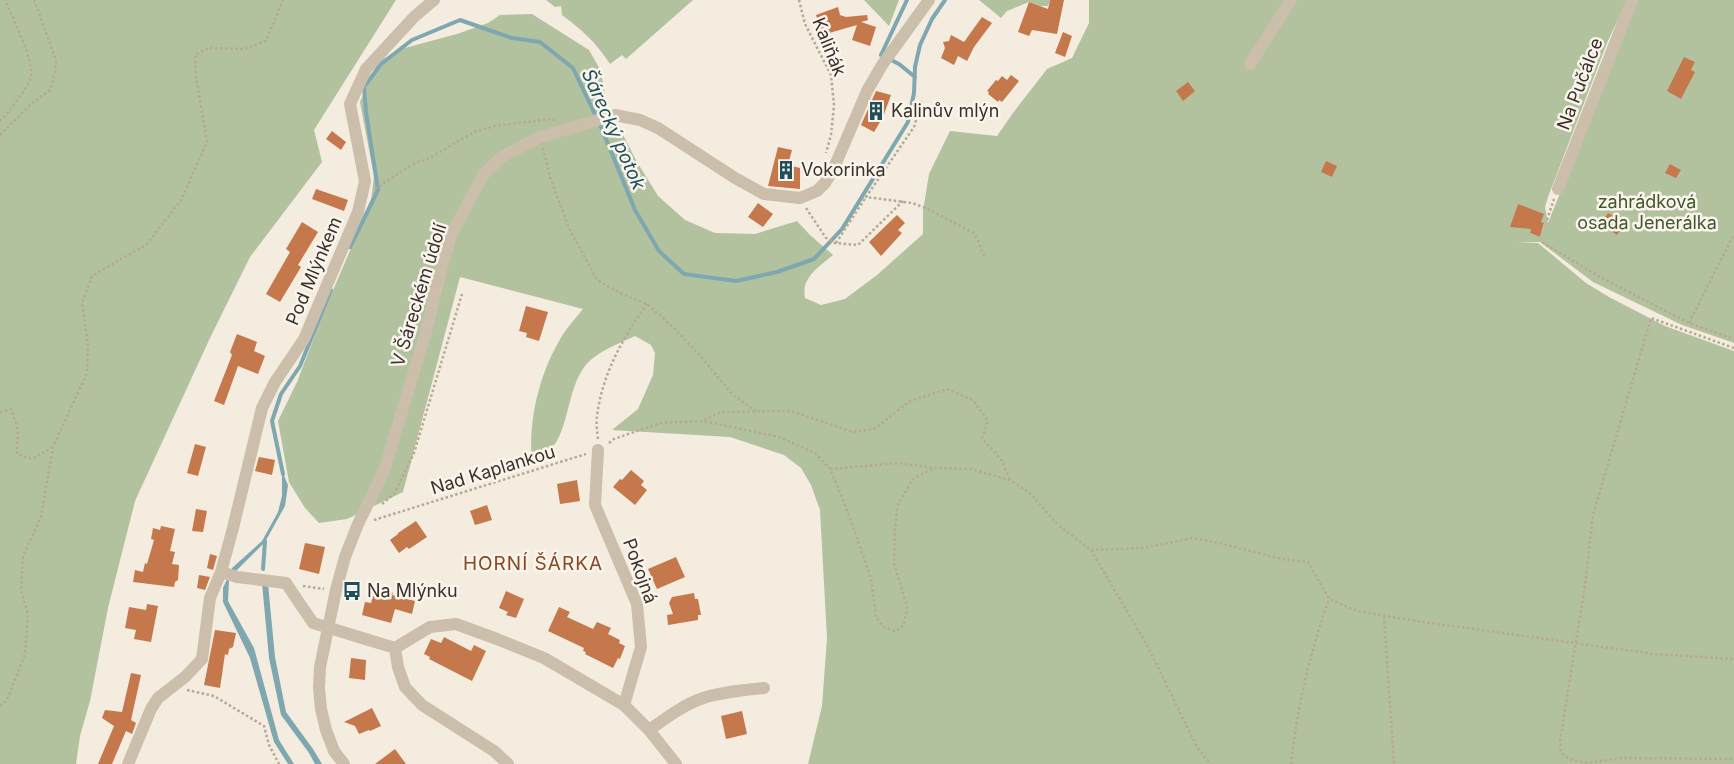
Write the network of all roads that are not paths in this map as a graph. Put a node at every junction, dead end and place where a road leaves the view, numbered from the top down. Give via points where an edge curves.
1 (434, 0) edge
2 (929, 0) edge
3 (1291, 0) edge
4 (1632, 0) edge
5 (1250, 64) dead end
6 (1560, 184) road end
7 (598, 450) road end
8 (228, 574) junction
9 (329, 628) junction
10 (394, 648) junction
11 (764, 688) dead end
12 (624, 704) junction
13 (649, 730) junction
14 (128, 764) edge
15 (344, 764) edge
16 (508, 764) edge
17 (676, 764) edge

1 - 8 street, Pod Mlýnkem via 366,69 350,104 370,185 304,339 262,408
2 - 9 street, V Šáreckém údolí via 867,91 833,170 817,191 800,198 764,194 658,128 615,115 540,137 503,156 483,175 452,233 384,471 345,557
3 - 5 street
4 - 6 street, Na Pučálce
7 - 12 street, Pokojná via 595,505 638,613 641,647
8 - 9 street via 286,583 313,623
8 - 14 street, Pod Mlýnkem via 210,598 202,659 158,698
9 - 10 street
9 - 15 street, V Šáreckém údolí via 318,688 326,730 334,751
10 - 12 street via 430,627 456,624 544,658
10 - 16 street via 405,687 422,705 494,751
11 - 13 street via 702,698
12 - 13 street
13 - 17 street

